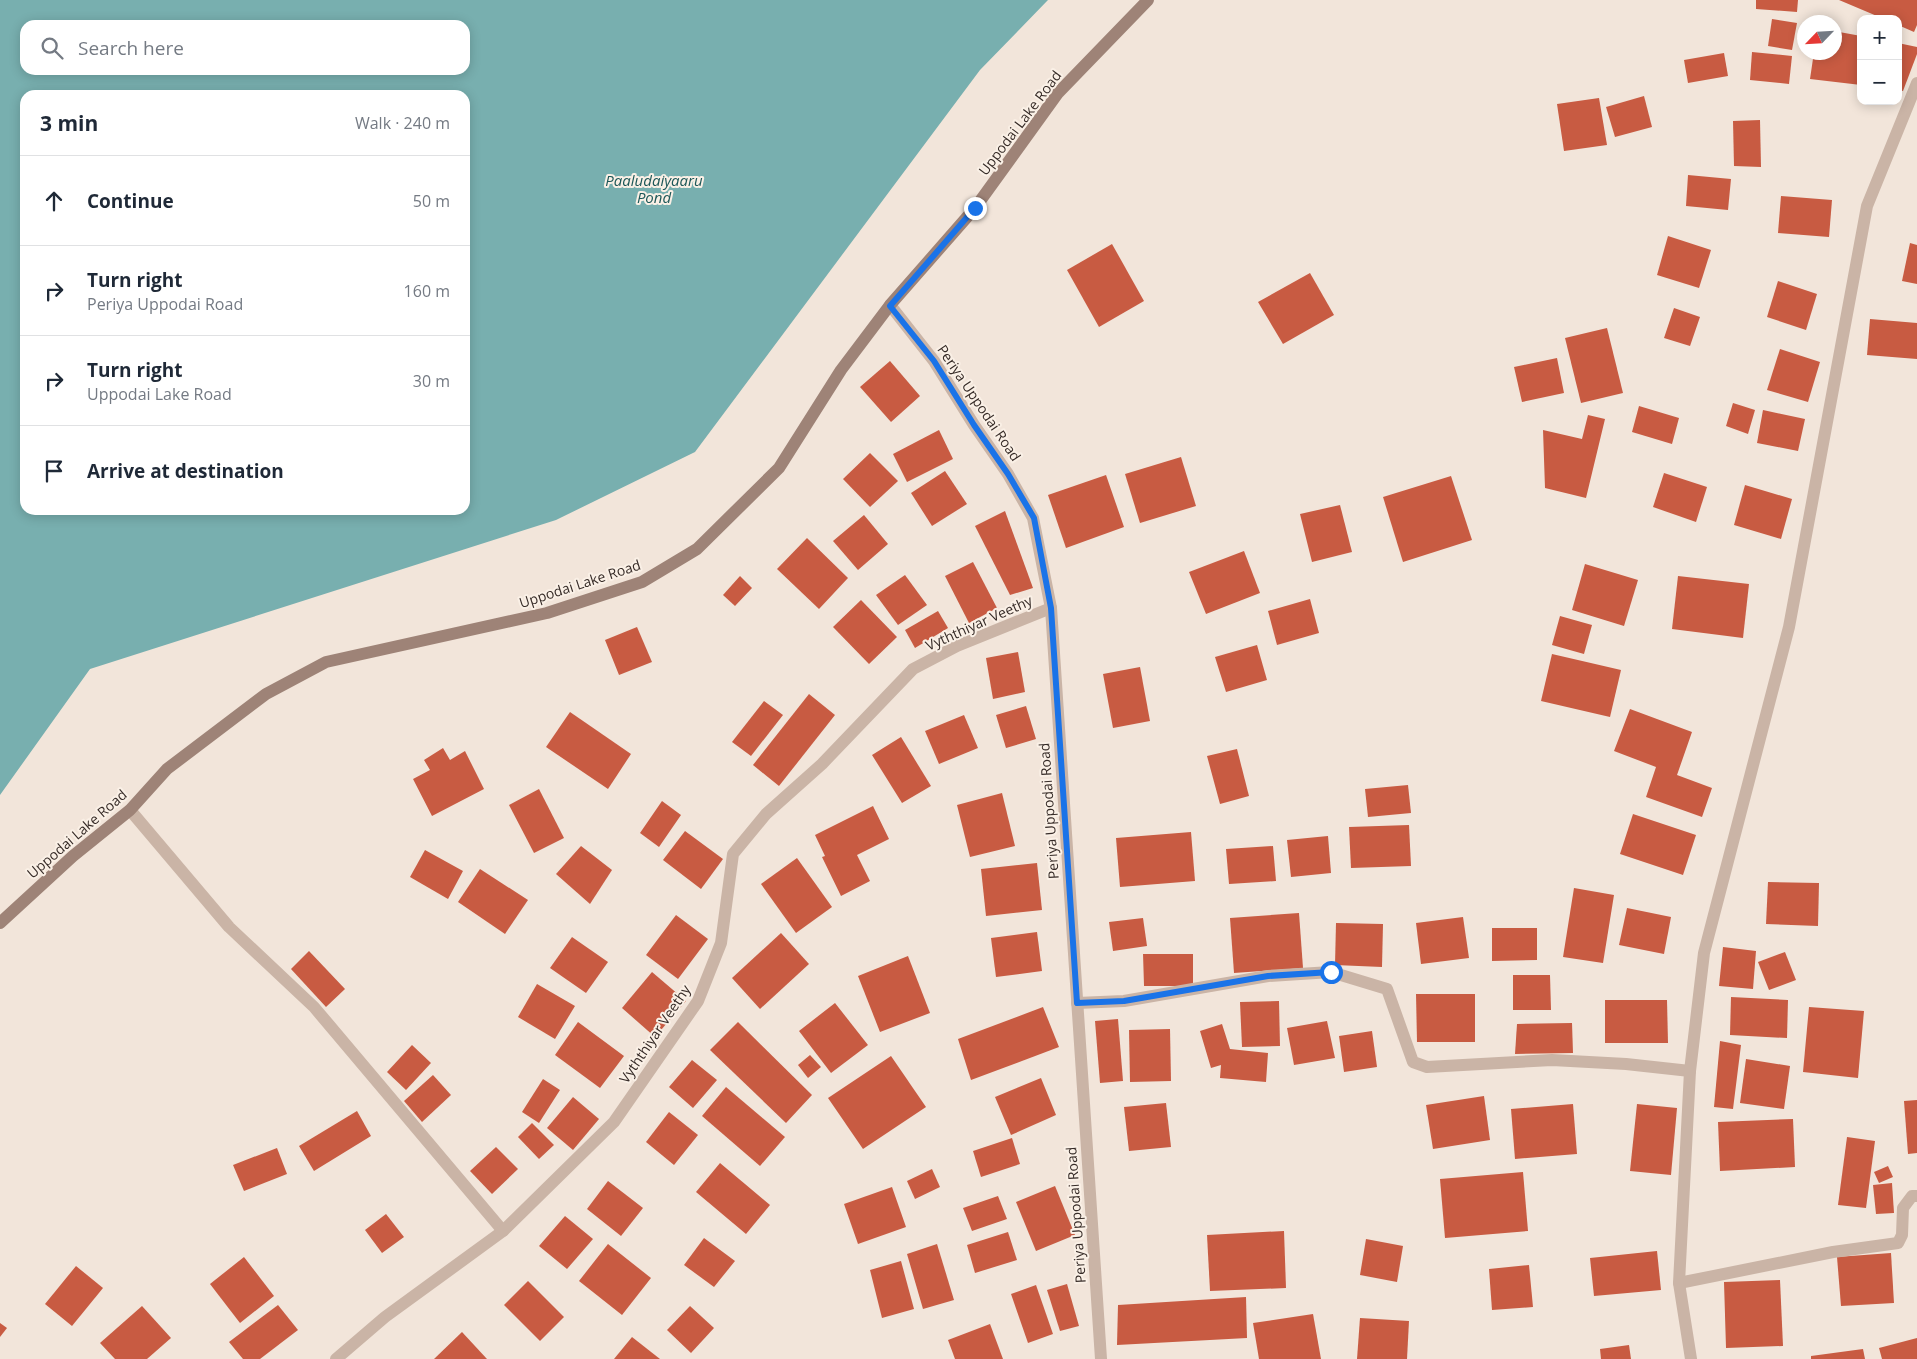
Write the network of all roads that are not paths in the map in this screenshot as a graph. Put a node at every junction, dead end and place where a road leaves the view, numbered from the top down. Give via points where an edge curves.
1 (1148, 0) edge
2 (1917, 83) edge
3 (890, 306) junction
4 (1051, 608) junction
5 (130, 810) junction
6 (0, 923) edge
7 (1077, 1003) junction
8 (1690, 1071) junction
9 (1917, 1196) edge
10 (503, 1231) junction
11 (1679, 1283) junction
12 (336, 1359) edge
13 (1101, 1359) edge
14 (1691, 1359) edge

1 - 3 street, Uppodai Lake Road via 1058,93 975,208
2 - 8 street via 1867,206 1789,627 1704,953
3 - 4 street, Periya Uppodai Road via 934,361 1034,518
3 - 5 street, Uppodai Lake Road via 841,370 780,468 696,549 642,582 547,613 326,662 266,694 216,731 167,769
4 - 7 street, Periya Uppodai Road
4 - 10 street, Vyththiyar Veethy via 957,646 913,669 822,764 766,814 733,854 721,943 698,1001 614,1122
5 - 6 street, Uppodai Lake Road via 73,856
5 - 10 street via 229,927 314,1007
7 - 8 street via 1124,1001 1268,976 1331,972 1386,988 1413,1062 1427,1067 1552,1060
7 - 13 street, Periya Uppodai Road
8 - 11 street
9 - 11 street via 1912,1196 1904,1208 1902,1235 1898,1243 1833,1252
10 - 12 street, Vyththiyar Veethy via 386,1317
11 - 14 street

